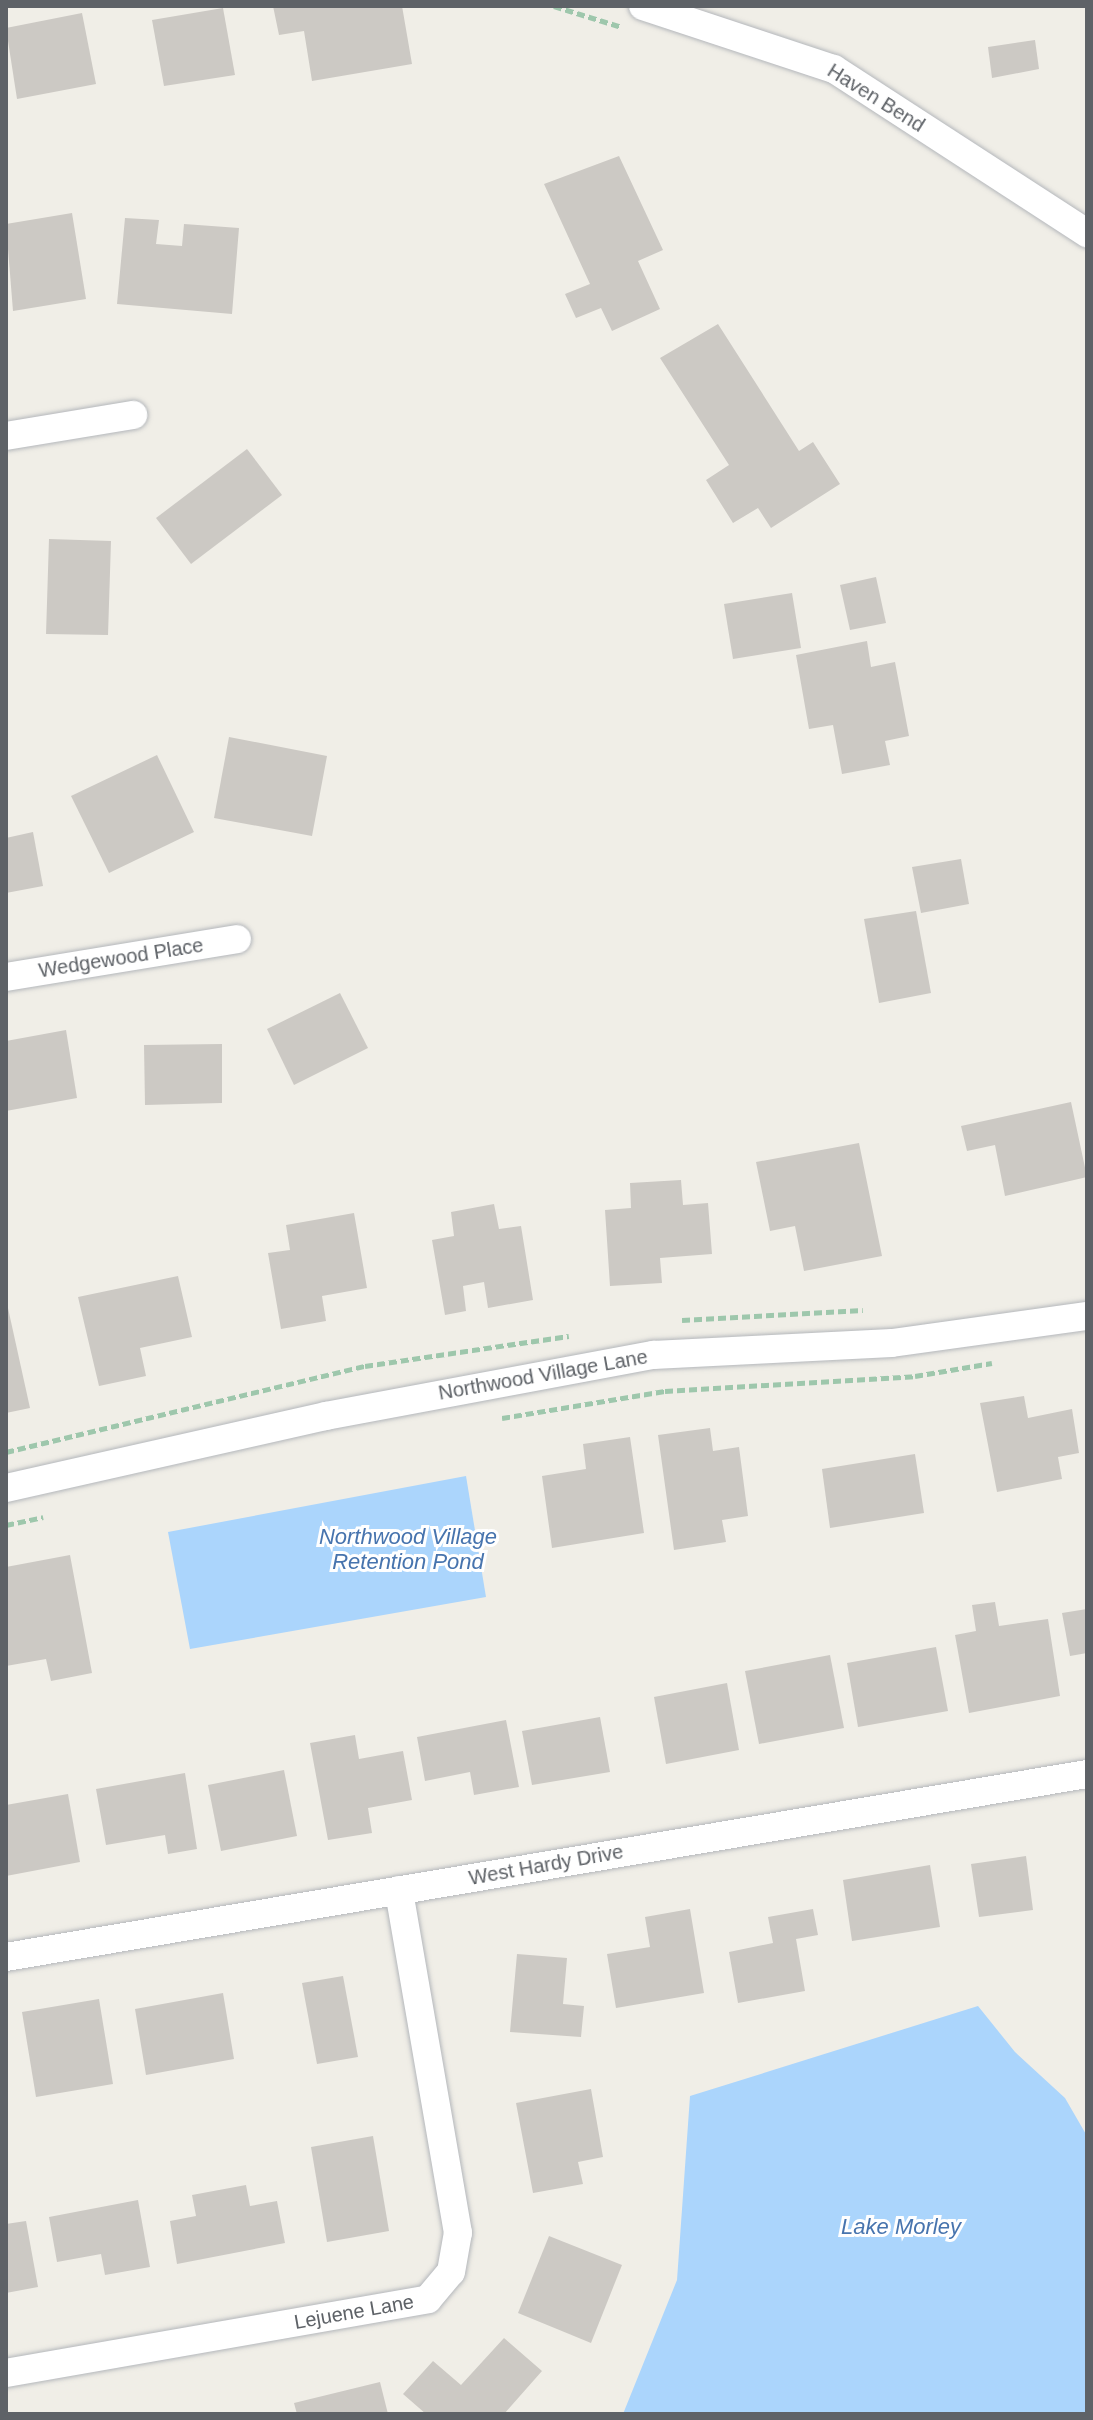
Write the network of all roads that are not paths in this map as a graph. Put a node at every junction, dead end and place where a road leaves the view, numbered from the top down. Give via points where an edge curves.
1 (635, 17) edge
2 (1087, 233) edge
3 (133, 415) dead end
4 (6, 436) edge
5 (237, 939) dead end
6 (6, 977) edge
7 (1087, 1316) edge
8 (6, 1488) edge
9 (1087, 1774) edge
10 (399, 1890) junction
11 (6, 1957) edge
12 (6, 2373) edge

1 - 2 street, Haven Bend via 834,69
3 - 4 street
5 - 6 street, Wedgewood Place
7 - 8 street, Northwood Village Lane via 892,1343 653,1355 482,1385
9 - 10 street, West Hardy Drive
10 - 11 street, West Hardy Drive
10 - 12 street, Lejuene Lane via 458,2233 451,2272 428,2299

